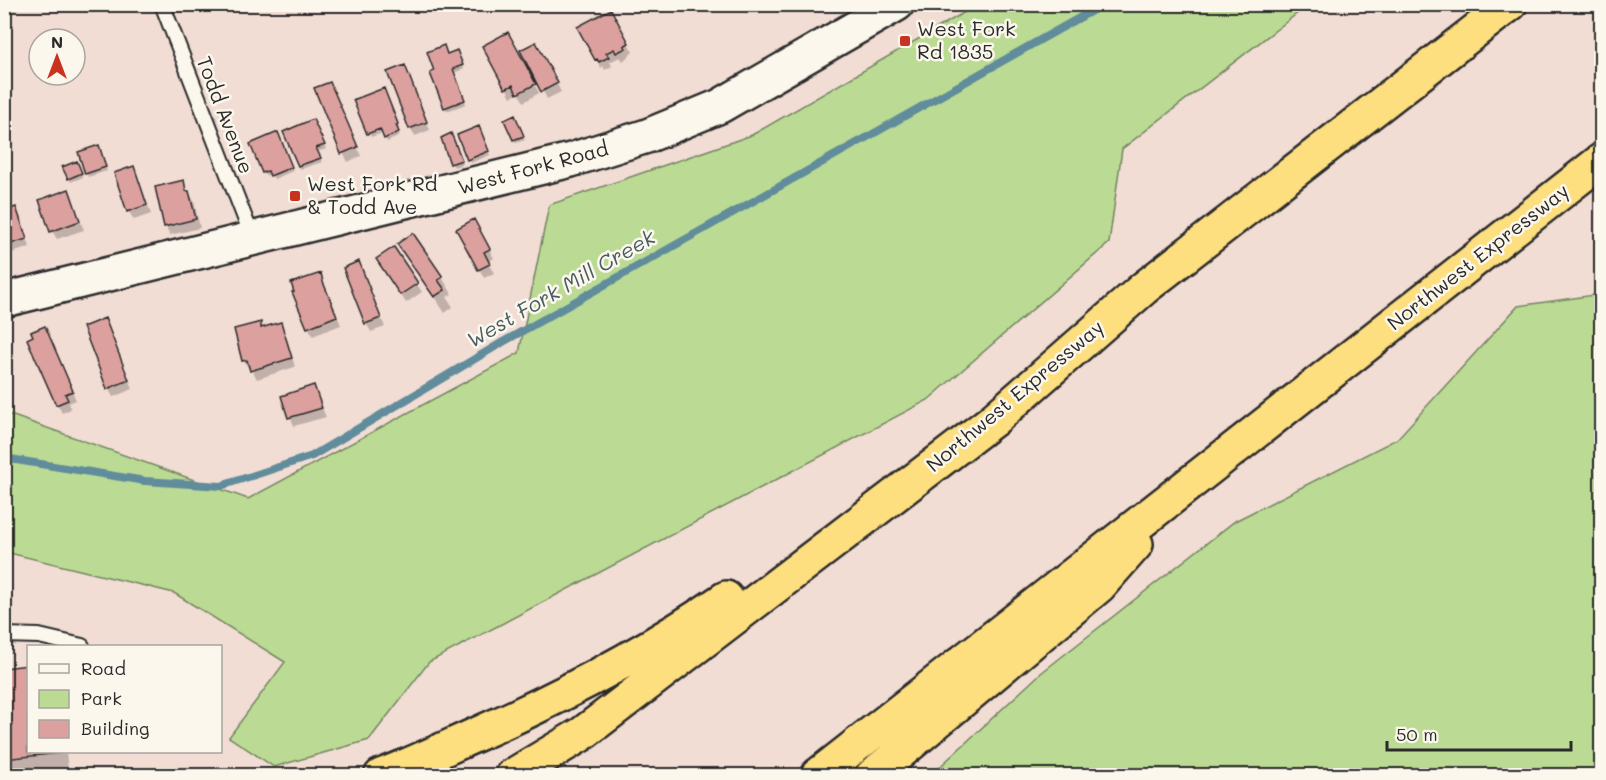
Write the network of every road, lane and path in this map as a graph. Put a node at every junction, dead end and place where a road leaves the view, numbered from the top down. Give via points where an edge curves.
1 (162, 4) edge
2 (897, 4) edge
3 (1510, 4) edge
4 (1602, 160) edge
5 (253, 239) junction
6 (4, 300) edge
7 (992, 421) junction
8 (1190, 482) junction
9 (4, 635) edge
10 (78, 645) edge
11 (381, 776) edge
12 (512, 776) edge
13 (817, 776) edge
14 (872, 776) edge

1 - 5 lane, Todd Avenue
2 - 5 street, West Fork Road via 720,106 647,136 571,160
3 - 7 highway, Northwest Expressway via 1144,288
4 - 8 highway, Northwest Expressway
5 - 6 street, West Fork Road
7 - 11 highway via 623,663 532,710
7 - 12 highway, Northwest Expressway via 582,734
8 - 13 highway, Northwest Expressway
8 - 14 highway via 1099,586
9 - 10 lane via 39,636

